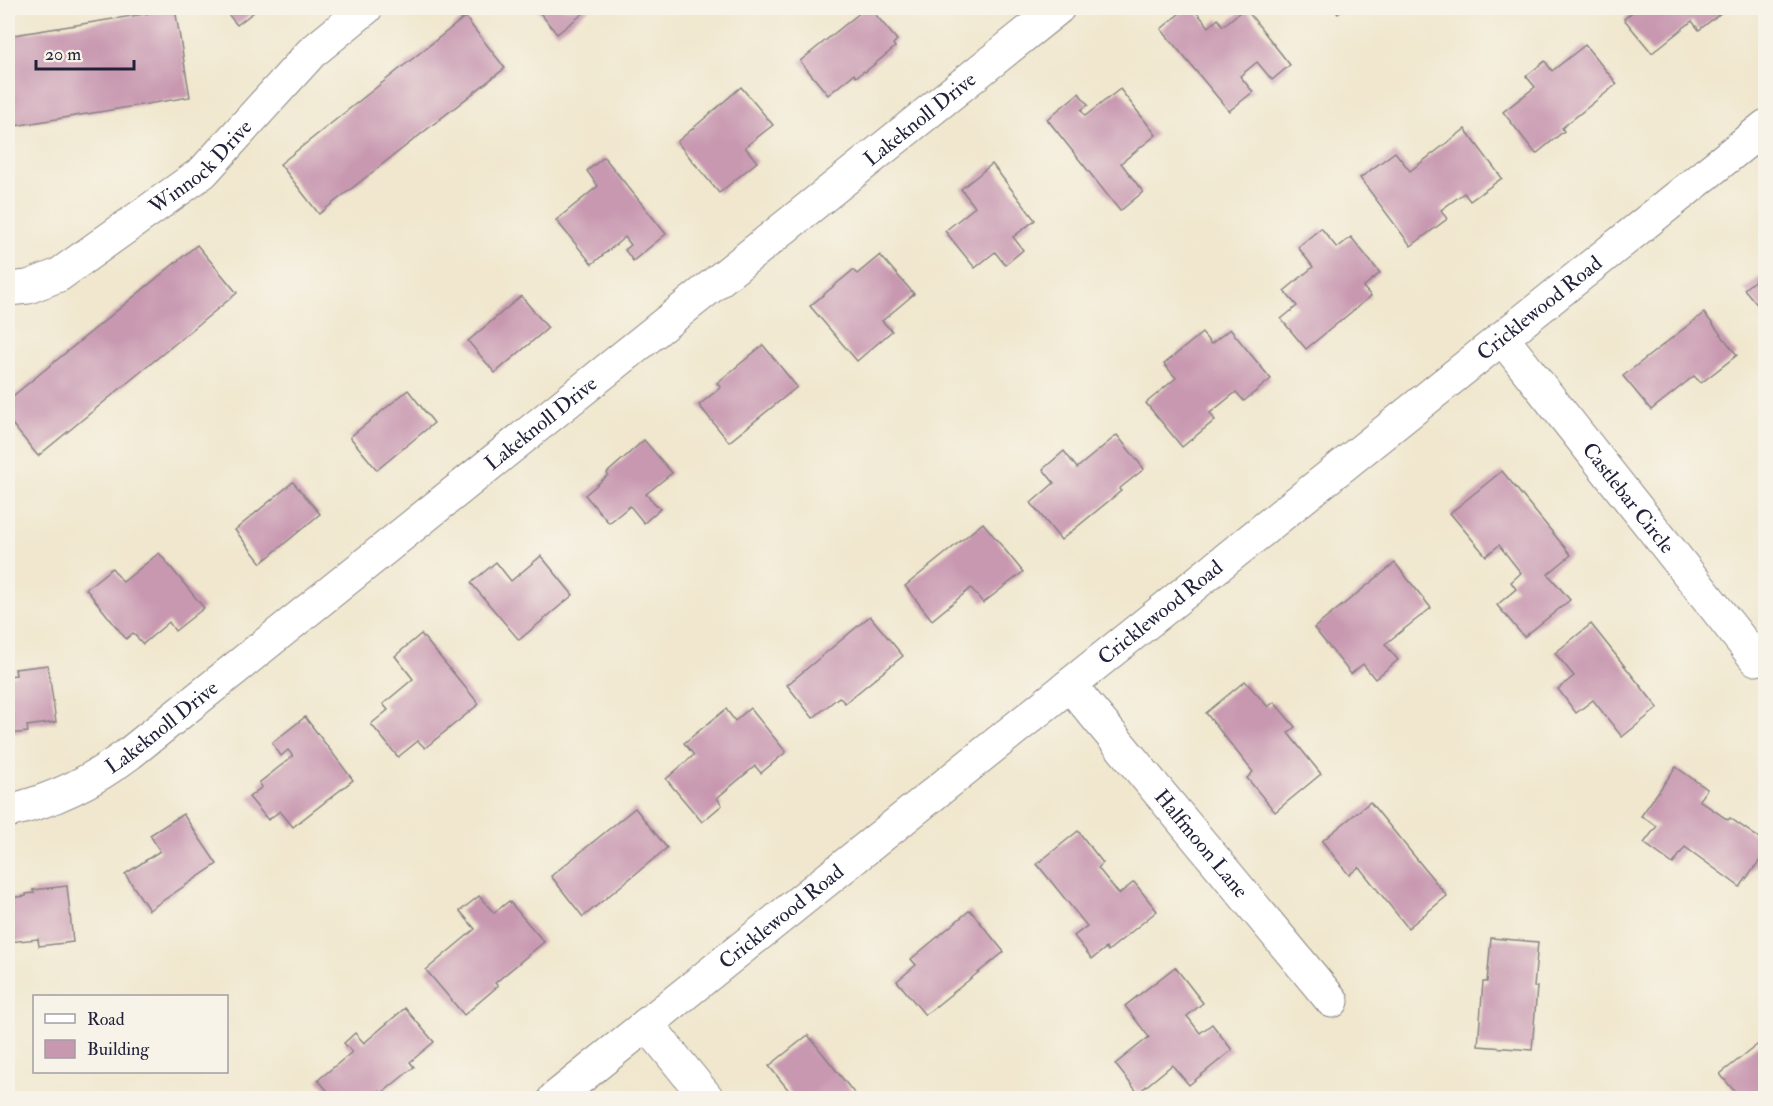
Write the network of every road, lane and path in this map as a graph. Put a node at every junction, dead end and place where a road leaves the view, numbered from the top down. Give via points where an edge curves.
1 (366, 8) edge
2 (1058, 8) edge
3 (1766, 126) edge
4 (9, 289) edge
5 (1502, 338) junction
6 (1756, 659) dead end
7 (1070, 685) junction
8 (8, 811) edge
9 (1332, 1001) dead end
10 (647, 1024) junction
11 (555, 1098) edge
12 (706, 1098) edge

1 - 4 street, Winnock Drive via 311,53 203,172 59,275 28,287
2 - 8 street, Lakeknoll Drive via 119,762 66,792
3 - 5 street, Cricklewood Road
5 - 6 street, Castlebar Circle
5 - 7 street, Cricklewood Road
7 - 9 street, Halfmoon Lane
7 - 10 street, Cricklewood Road
10 - 11 street, Cricklewood Road
10 - 12 street

